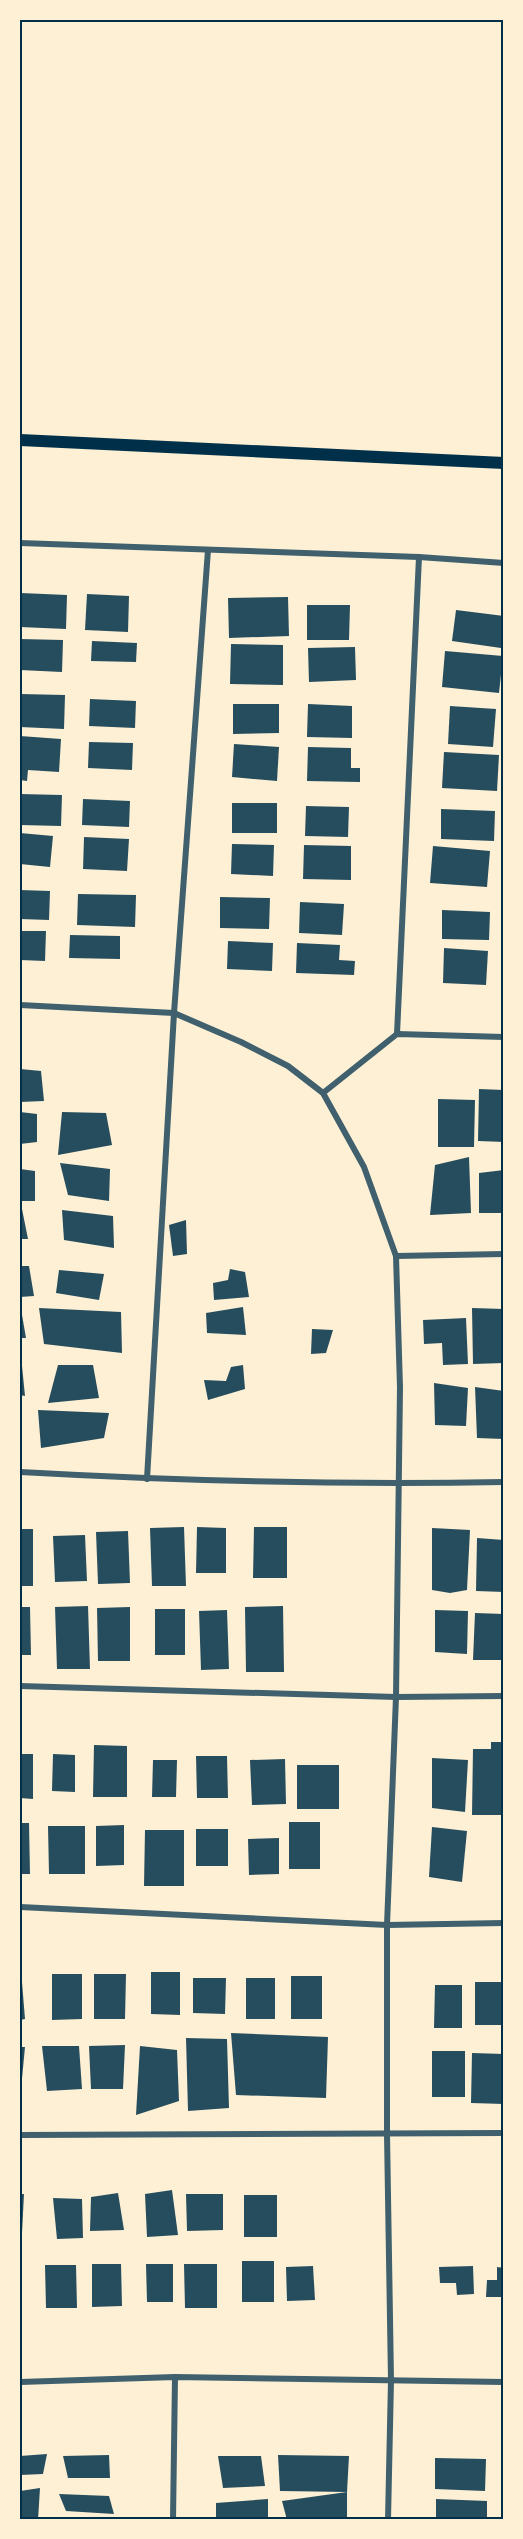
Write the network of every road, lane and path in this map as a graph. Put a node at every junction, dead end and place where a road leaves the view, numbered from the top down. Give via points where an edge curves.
1 (20, 440) edge
2 (504, 463) edge
3 (20, 543) edge
4 (208, 550) junction
5 (419, 557) junction
6 (504, 563) edge
7 (20, 1005) edge
8 (174, 1013) junction
9 (397, 1034) junction
10 (504, 1037) edge
11 (323, 1093) junction
12 (504, 1254) edge
13 (396, 1256) junction
14 (20, 1472) edge
15 (147, 1479) junction
16 (504, 1482) edge
17 (397, 1484) junction
18 (20, 1686) edge
19 (504, 1695) edge
20 (396, 1697) junction
21 (20, 1907) edge
22 (504, 1923) edge
23 (387, 1925) junction
24 (504, 2133) edge
25 (387, 2134) junction
26 (20, 2135) edge
27 (175, 2378) junction
28 (391, 2380) junction
29 (20, 2382) edge
30 (504, 2382) edge
31 (173, 2520) edge
32 (388, 2520) edge

1 - 2 main road
3 - 4 street
4 - 5 street
4 - 8 street
5 - 6 street
5 - 9 street
7 - 8 street
8 - 11 street via 288,1066
8 - 15 street
9 - 10 street
9 - 11 street
11 - 13 street via 364,1167
12 - 13 street
13 - 17 street via 400,1387
14 - 15 street
15 - 17 street
16 - 17 street
17 - 20 street
18 - 20 street
19 - 20 street
20 - 23 street
21 - 23 street
22 - 23 street
23 - 25 street
24 - 25 street
25 - 26 street
25 - 28 street
27 - 28 street
27 - 29 street
27 - 31 street
28 - 30 street
28 - 32 street

